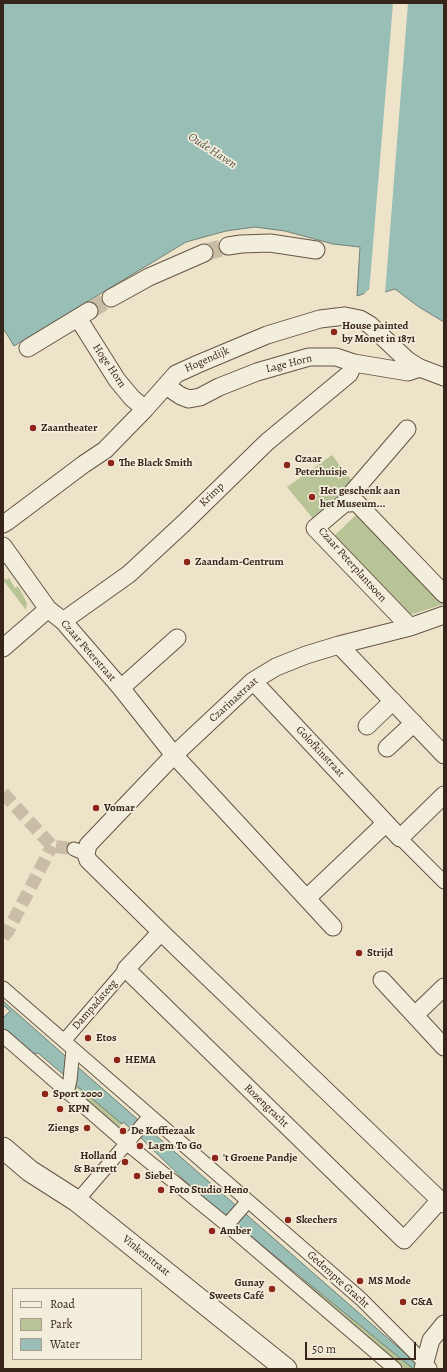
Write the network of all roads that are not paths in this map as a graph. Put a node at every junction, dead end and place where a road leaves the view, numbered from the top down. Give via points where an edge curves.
1 (228, 246) tunnel mouth
2 (316, 250) dead end
3 (204, 253) tunnel mouth
4 (111, 298) tunnel mouth
5 (28, 348) dead end
6 (354, 362) junction
7 (420, 368) junction
8 (444, 377) edge
9 (166, 386) junction
10 (145, 409) junction
11 (407, 429) dead end
12 (350, 503) junction
13 (3, 524) edge
14 (3, 546) edge
15 (444, 594) edge
16 (48, 609) junction
17 (444, 615) edge
18 (63, 621) junction
19 (410, 627) junction
20 (177, 638) dead end
21 (339, 645) junction
22 (3, 648) edge
23 (253, 681) junction
24 (121, 688) junction
25 (393, 701) junction
26 (414, 723) junction
27 (367, 726) dead end
28 (387, 748) dead end
29 (174, 755) junction
30 (444, 755) edge
31 (444, 794) edge
32 (386, 823) junction
33 (400, 838) junction
34 (82, 850) joint
35 (444, 882) edge
36 (306, 898) junction
37 (333, 927) dead end
38 (161, 932) junction
39 (126, 969) junction
40 (382, 980) dead end
41 (444, 987) edge
42 (3, 988) edge
43 (415, 1015) junction
44 (3, 1036) edge
45 (444, 1047) edge
46 (70, 1051) junction
47 (67, 1093) junction
48 (143, 1125) junction
49 (126, 1143) junction
50 (3, 1148) edge
51 (77, 1201) junction
52 (442, 1202) edge
53 (244, 1205) junction
54 (229, 1223) junction
55 (444, 1324) edge
56 (426, 1367) edge
57 (286, 1369) edge
58 (396, 1369) edge

1 - 2 street via 270,243
3 - 4 street via 149,276
5 - 10 street, Hoge Horn via 84,314 117,380
6 - 7 street, Lage Horn via 408,372
6 - 9 street, Lage Horn via 336,357 309,356 257,372 200,397 189,399
6 - 18 street, Krimp via 349,374 267,442 129,574
7 - 8 street, Hogendijk
7 - 9 street, Hogendijk via 407,360 370,325 360,319 340,316 320,319 267,335 176,374
9 - 10 street, Hogendijk
10 - 13 street, Hogendijk via 105,450
11 - 12 street via 352,493
12 - 15 street via 357,503
12 - 19 street, Czaar Peterplantsoen via 346,502 315,528
14 - 16 street, Czaar Peterstraat
16 - 18 street, Czaar Peterstraat
16 - 22 street
17 - 19 street, Czarinastraat
18 - 24 street, Czaar Peterstraat
19 - 21 street, Czarinastraat
20 - 24 street
21 - 23 street, Czarinastraat via 276,667
21 - 25 street
23 - 29 street, Czarinastraat
23 - 32 street, Golofkinstraat
24 - 29 street, Czaar Peterstraat
25 - 26 street
25 - 27 street
26 - 28 street
26 - 30 street
29 - 34 street, Czarinastraat
29 - 36 street, Czaar Peterstraat
31 - 33 street
32 - 33 street, Golofkinstraat
32 - 36 street
33 - 35 street, Golofkinstraat
34 - 38 street, Rozengracht via 88,860
36 - 37 street
38 - 39 street
38 - 52 street, Rozengracht
39 - 46 street, Dampadsteeg
39 - 52 street, Rozengracht via 404,1240
40 - 43 street
41 - 43 street
42 - 46 street, Gedempte Gracht
43 - 45 street
44 - 47 street
46 - 47 street via 70,1080
46 - 48 street, Gedempte Gracht
47 - 49 street
48 - 49 street
48 - 53 street, Gedempte Gracht
49 - 51 street
49 - 54 street
50 - 51 street, Vinkenstraat via 34,1174
51 - 57 street, Vinkenstraat
53 - 54 street
53 - 56 street, Gedempte Gracht via 361,1299
54 - 58 street
55 - 56 street via 431,1340

